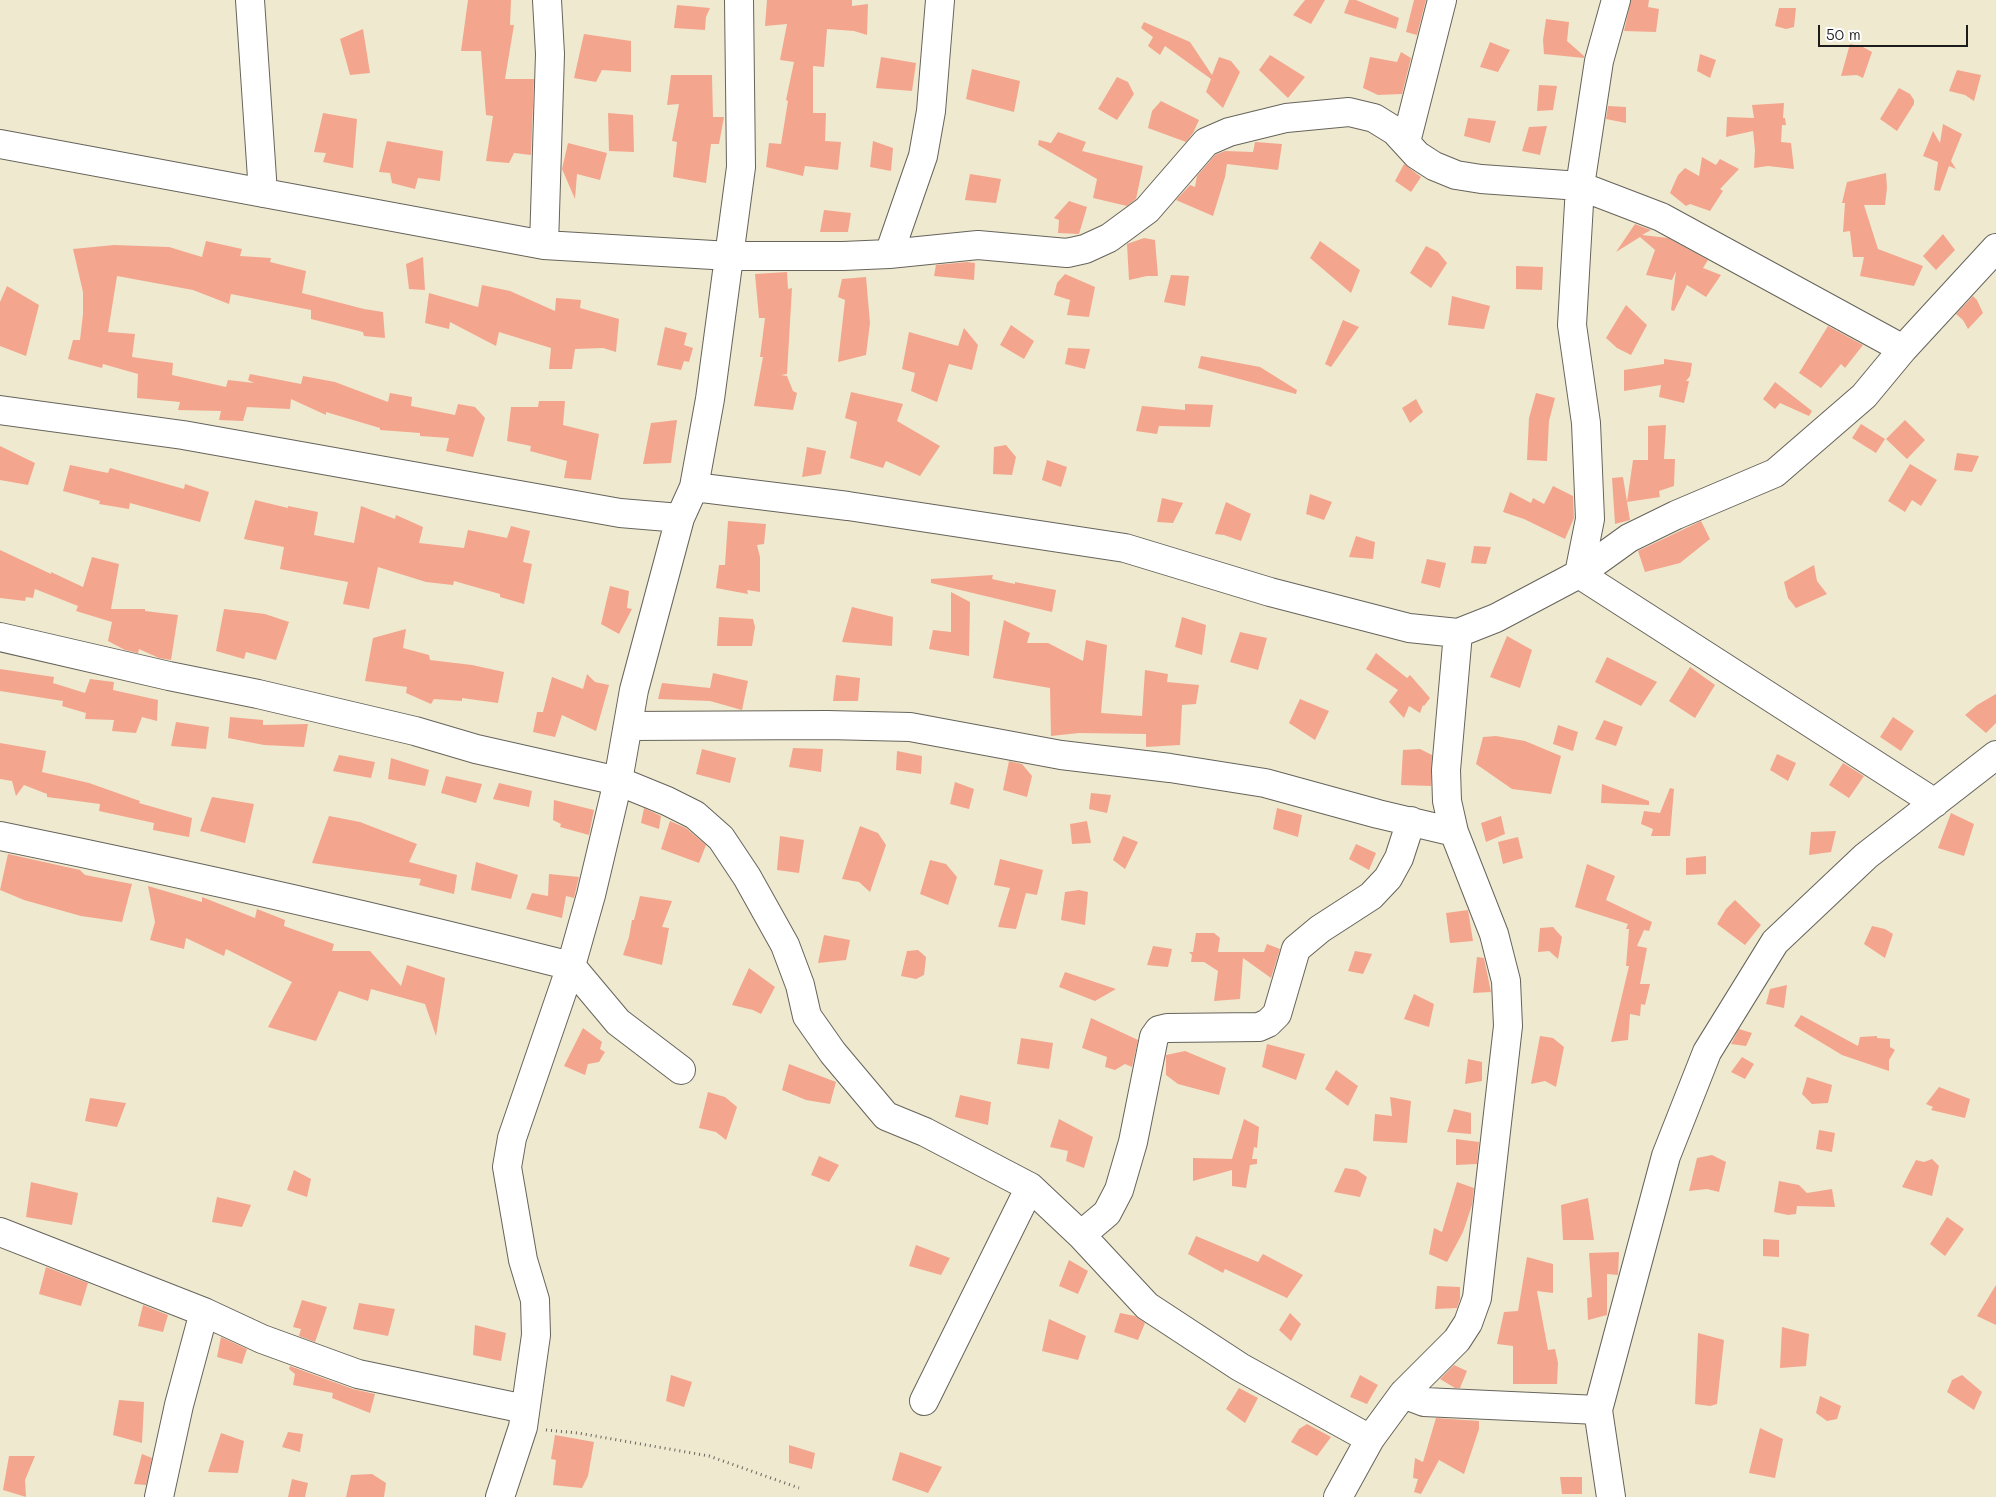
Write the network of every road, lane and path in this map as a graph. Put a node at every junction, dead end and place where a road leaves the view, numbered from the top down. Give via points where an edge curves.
1 (250, 0) edge
2 (547, 0) edge
3 (739, 0) edge
4 (940, 0) edge
5 (1442, 0) edge
6 (1616, 0) edge
7 (1406, 142) junction
8 (0, 144) edge
9 (1580, 186) junction
10 (263, 193) junction
11 (544, 245) junction
12 (1996, 248) edge
13 (889, 254) junction
14 (730, 256) junction
15 (1987, 269) edge
16 (1903, 349) junction
17 (0, 410) edge
18 (694, 487) junction
19 (680, 518) junction
20 (1579, 574) junction
21 (1458, 633) junction
22 (0, 637) edge
23 (628, 726) junction
24 (1996, 755) edge
25 (618, 781) junction
26 (1935, 803) junction
27 (1411, 821) junction
28 (1454, 832) junction
29 (0, 836) edge
30 (571, 966) junction
31 (681, 1070) dead end
32 (1030, 1187) junction
33 (0, 1232) edge
34 (1081, 1235) junction
35 (204, 1312) junction
36 (1403, 1394) junction
37 (924, 1401) dead end
38 (1598, 1410) junction
39 (524, 1418) junction
40 (1370, 1439) junction
41 (799, 1488) dead end
42 (159, 1497) edge
43 (500, 1497) edge
44 (1338, 1497) edge
45 (1611, 1497) edge

1 - 10 street
2 - 11 street via 550,54
3 - 14 street via 741,167
4 - 13 street via 931,111 923,156
5 - 7 street
6 - 9 street via 1599,61
7 - 9 street via 1417,155 1456,175 1481,180
7 - 13 street via 1396,131 1374,118 1349,112 1286,118 1229,132 1206,142 1147,210 1109,238 1085,249 1067,253 978,245
8 - 10 street
9 - 16 street via 1661,217
9 - 20 street via 1572,325 1586,423 1590,519
10 - 11 street
11 - 14 street
12 - 15 street
13 - 14 street
14 - 18 street
15 - 16 street
16 - 20 street via 1864,396 1775,473 1628,538
17 - 19 street via 183,435 620,514
18 - 19 street
18 - 21 street via 848,506 1125,548 1270,592 1409,628
19 - 23 street via 634,690
20 - 21 street via 1496,618
20 - 26 street
21 - 28 street via 1446,770 1447,801
22 - 25 street via 258,694
23 - 25 street
23 - 27 street via 910,727 1061,755 1265,783
24 - 26 street
25 - 30 street
25 - 32 street via 695,815 721,838 785,945 807,1016 833,1054 886,1116 925,1132
26 - 38 street via 1866,856 1775,942 1707,1052 1666,1156
27 - 28 street
27 - 34 street via 1399,858 1388,878 1370,896 1296,949 1277,1014 1268,1023 1259,1027 1159,1030 1154,1038 1133,1142 1119,1190 1107,1213
28 - 36 street via 1494,934 1506,981 1508,1026 1476,1298 1468,1323 1456,1340
29 - 30 street via 146,866
30 - 31 street via 618,1022
30 - 39 street via 512,1138 507,1167 523,1260 535,1300 536,1335
32 - 34 street
32 - 37 street
33 - 35 street
34 - 40 street via 1147,1306 1240,1367
35 - 39 street via 262,1339 358,1374
35 - 42 street
36 - 38 street via 1424,1402
36 - 40 street
38 - 45 street
39 - 41 path via 578,1433 709,1456
39 - 43 street
40 - 44 street

